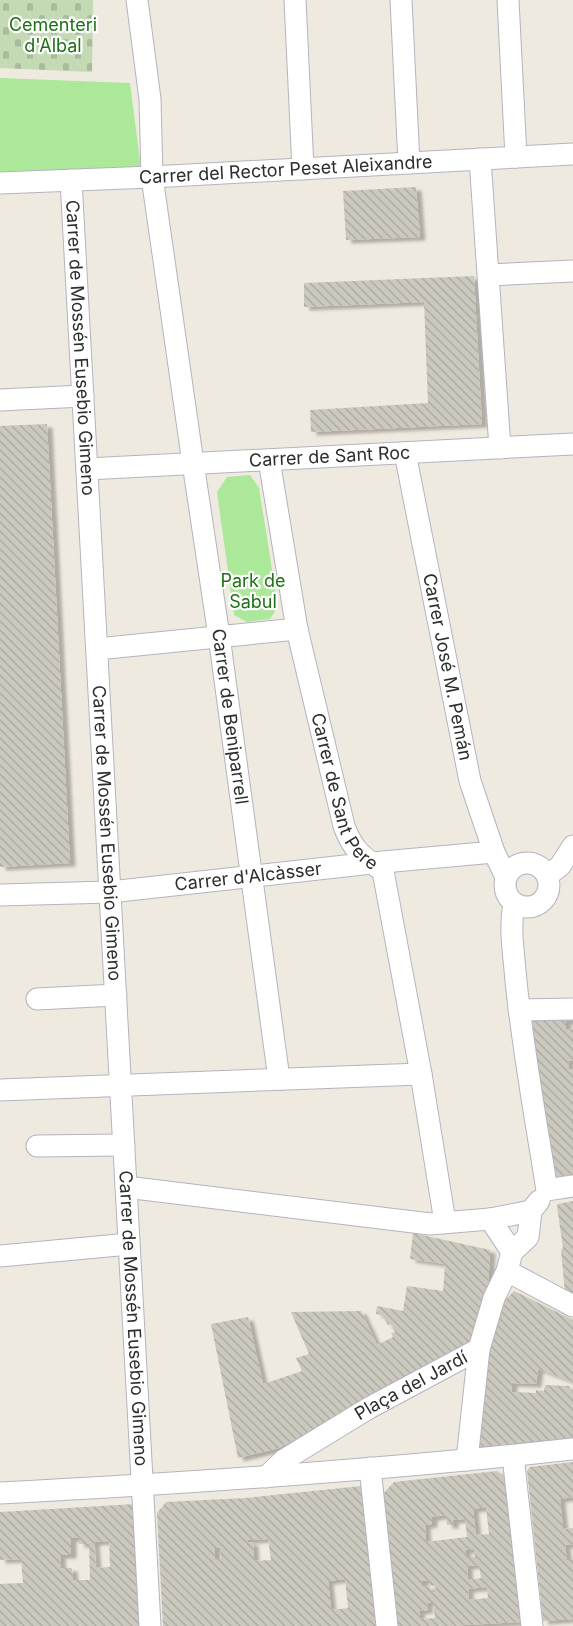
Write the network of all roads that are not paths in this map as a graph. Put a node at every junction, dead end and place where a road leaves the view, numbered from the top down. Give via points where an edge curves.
1 (137, 0) edge
2 (295, 0) edge
3 (401, 0) edge
4 (508, 0) edge
5 (573, 154) edge
6 (516, 157) junction
7 (480, 159) junction
8 (409, 163) junction
9 (303, 169) junction
10 (152, 177) junction
11 (71, 180) junction
12 (0, 183) edge
13 (573, 271) edge
14 (489, 275) junction
15 (83, 396) junction
16 (0, 400) edge
17 (573, 444) edge
18 (500, 448) junction
19 (405, 453) junction
20 (269, 460) junction
21 (193, 463) junction
22 (87, 469) junction
23 (297, 629) junction
24 (219, 636) junction
25 (97, 649) junction
26 (573, 846) edge
27 (494, 852) junction
28 (372, 863) junction
29 (252, 876) junction
30 (547, 876) junction
31 (506, 877) junction
32 (110, 892) junction
33 (0, 895) edge
34 (514, 903) junction
35 (116, 995) junction
36 (37, 999) dead end
37 (519, 1010) junction
38 (573, 1010) edge
39 (421, 1074) junction
40 (279, 1079) junction
41 (120, 1085) junction
42 (0, 1090) edge
43 (124, 1145) junction
44 (37, 1146) dead end
45 (573, 1186) edge
46 (126, 1187) junction
47 (547, 1190) junction
48 (531, 1211) junction
49 (490, 1219) junction
50 (445, 1222) junction
51 (129, 1244) junction
52 (0, 1256) edge
53 (509, 1261) junction
54 (573, 1306) edge
55 (479, 1349) junction
56 (573, 1449) edge
57 (513, 1456) junction
58 (467, 1460) junction
59 (370, 1468) junction
60 (266, 1477) junction
61 (142, 1485) junction
62 (0, 1492) edge
63 (150, 1626) edge
64 (387, 1626) edge
65 (532, 1626) edge

1 - 10 street, Carrer de Beniparrell via 150,99
2 - 9 street
3 - 8 street
4 - 6 street
5 - 6 street, Carrer del Rector Peset Aleixandre
6 - 7 street, Carrer del Rector Peset Aleixandre
7 - 8 street, Carrer del Rector Peset Aleixandre
7 - 14 street
8 - 9 street, Carrer del Rector Peset Aleixandre
9 - 10 street, Carrer del Rector Peset Aleixandre
10 - 11 street, Carrer del Rector Peset Aleixandre
10 - 21 street, Carrer de Beniparrell
11 - 12 street, Carrer del Rector Peset Aleixandre
11 - 15 street, Carrer de Mossén Eusebio Gimeno
13 - 14 street
14 - 18 street
15 - 16 street
15 - 22 street, Carrer de Mossén Eusebio Gimeno
17 - 18 street, Carrer de Sant Roc
18 - 19 street, Carrer de Sant Roc
19 - 20 street, Carrer de Sant Roc
19 - 27 street, Carrer José M. Pemán via 470,781
20 - 21 street, Carrer de Sant Roc
20 - 23 street, Carrer de Sant Pere
21 - 22 street, Carrer de Sant Roc
21 - 24 street, Carrer de Beniparrell
22 - 25 street, Carrer de Mossén Eusebio Gimeno
23 - 24 street
23 - 28 street, Carrer de Sant Pere via 344,826 357,852
24 - 25 street
24 - 29 street, Carrer de Beniparrell
25 - 32 street, Carrer de Mossén Eusebio Gimeno
26 - 30 street via 560,866
27 - 28 street, Carrer d'Alcàsser
27 - 31 street, Carrer José M. Pemán
28 - 29 street, Carrer d'Alcàsser
28 - 39 street, Carrer de Sant Pere via 383,872
29 - 32 street, Carrer d'Alcàsser
29 - 40 street, Carrer de Beniparrell
30 - 31 street via 530,863 522,863
30 - 34 street via 548,890 541,902 528,907
31 - 34 street via 506,891
32 - 33 street, Carrer d'Alcàsser
32 - 35 street, Carrer de Mossén Eusebio Gimeno
34 - 37 street via 511,917
35 - 36 street
35 - 41 street, Carrer de Mossén Eusebio Gimeno
37 - 38 street
37 - 47 street
39 - 40 street
39 - 50 street, Carrer de Sant Pere
40 - 41 street
41 - 42 street
41 - 43 street, Carrer de Mossén Eusebio Gimeno
43 - 44 street
43 - 46 street, Carrer de Mossén Eusebio Gimeno
45 - 47 street
46 - 50 street via 430,1224
46 - 51 street, Carrer de Mossén Eusebio Gimeno
47 - 48 street
48 - 49 street
48 - 53 street via 528,1237
49 - 50 street
49 - 53 street
51 - 52 street
51 - 61 street, Carrer de Mossén Eusebio Gimeno
53 - 54 street
53 - 55 street
55 - 58 street, Plaça del Jardí
55 - 60 street, Plaça del Jardí via 369,1408 284,1460
56 - 57 street
57 - 58 street
57 - 65 street
58 - 59 street
59 - 60 street
59 - 64 street
60 - 61 street
61 - 62 street
61 - 63 street, Carrer de Mossén Eusebio Gimeno

